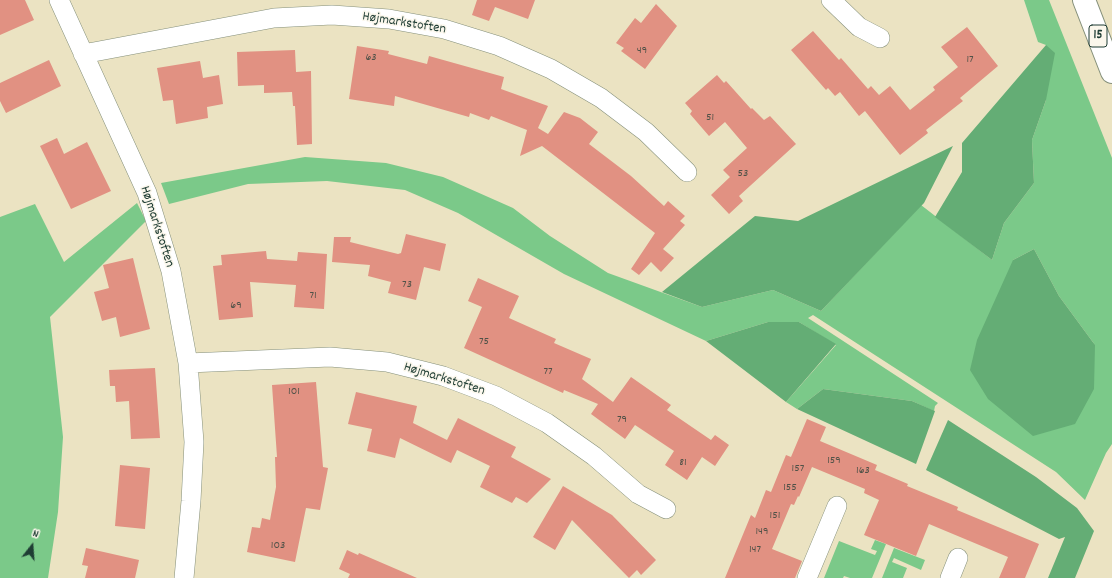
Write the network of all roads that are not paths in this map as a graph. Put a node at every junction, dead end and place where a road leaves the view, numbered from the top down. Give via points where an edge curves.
1 (59, 0) edge
2 (831, 0) edge
3 (1084, 0) edge
4 (880, 38) dead end
5 (83, 54) junction
6 (1112, 72) edge
7 (687, 172) dead end
8 (188, 363) junction
9 (837, 506) dead end
10 (666, 509) dead end
11 (958, 558) dead end
12 (184, 578) edge
13 (807, 578) edge
14 (950, 578) edge

1 - 5 street, Højmarkstoften
2 - 4 street via 859,27
3 - 6 highway, 15
5 - 7 street, Højmarkstoften via 274,18 332,15 381,18 444,29 499,46 551,69 594,94 646,132
5 - 8 street, Højmarkstoften via 147,193 172,271
8 - 10 street, Højmarkstoften via 330,356 387,362 442,376 496,396 547,423 594,456 638,494
8 - 12 street, Højmarkstoften via 194,442
9 - 13 street
11 - 14 street

